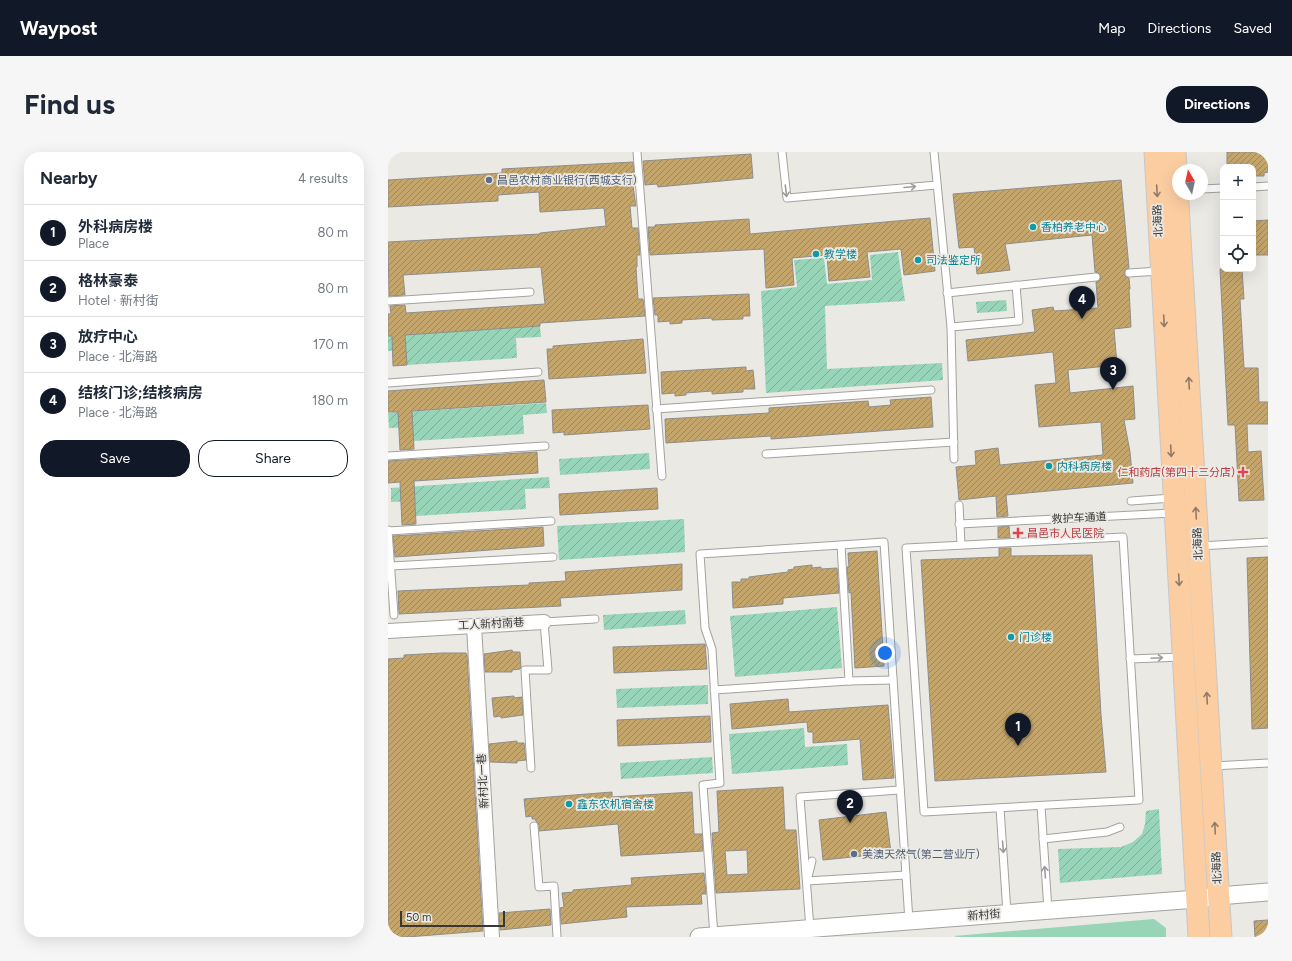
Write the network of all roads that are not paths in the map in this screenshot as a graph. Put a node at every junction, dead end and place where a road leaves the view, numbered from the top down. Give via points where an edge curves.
1 (637, 152) edge
2 (782, 152) edge
3 (934, 152) edge
4 (1155, 152) edge
5 (1175, 152) edge
6 (1176, 164) edge
7 (937, 185) junction
8 (1268, 186) edge
9 (1256, 187) edge
10 (1220, 188) edge
11 (1208, 189) edge
12 (1179, 200) edge
13 (1161, 270) junction
14 (1129, 273) dead end
15 (1096, 277) dead end
16 (1016, 286) junction
17 (530, 292) dead end
18 (947, 293) junction
19 (388, 301) edge
20 (951, 327) junction
21 (538, 372) dead end
22 (388, 383) edge
23 (932, 390) dead end
24 (656, 409) junction
25 (954, 442) junction
26 (545, 446) dead end
27 (766, 454) dead end
28 (388, 456) edge
29 (954, 459) dead end
30 (662, 476) dead end
31 (1131, 501) dead end
32 (959, 505) dead end
33 (1174, 505) junction
34 (551, 521) dead end
35 (960, 524) junction
36 (388, 531) edge
37 (1268, 542) edge
38 (841, 544) junction
39 (961, 544) junction
40 (1198, 546) junction
41 (553, 557) dead end
42 (390, 566) junction
43 (394, 615) dead end
44 (595, 619) dead end
45 (544, 622) junction
46 (474, 626) junction
47 (388, 630) edge
48 (1183, 657) junction
49 (1130, 659) junction
50 (893, 680) junction
51 (849, 681) junction
52 (714, 690) junction
53 (1268, 763) edge
54 (1211, 766) junction
55 (532, 768) dead end
56 (900, 790) junction
57 (1040, 806) junction
58 (1000, 808) junction
59 (534, 826) dead end
60 (1120, 828) dead end
61 (1043, 839) junction
62 (812, 862) dead end
63 (906, 875) junction
64 (807, 881) junction
65 (1268, 892) edge
66 (1218, 896) junction
67 (1197, 899) junction
68 (1048, 911) junction
69 (1007, 914) junction
70 (909, 921) junction
71 (810, 929) junction
72 (706, 936) edge
73 (732, 936) edge
74 (492, 937) edge
75 (557, 937) edge
76 (1199, 937) edge
77 (1221, 937) edge

1 - 24 lane
2 -> 7 lane via 787,198
3 - 7 lane
4 -> 13 main road, 北海路
5 - 6 main road, 北海路
7 - 18 lane
8 - 9 lane
10 - 11 lane
40 -> 12 main road, 北海路
13 - 14 lane
13 -> 33 main road, 北海路
15 - 16 lane
16 - 18 lane
16 - 20 lane via 1019,321
17 - 19 lane
18 - 20 lane
20 - 25 lane
21 - 22 lane
23 - 24 lane
24 - 30 lane
25 - 27 lane
25 - 29 lane
26 - 28 lane
31 - 33 lane
32 - 35 lane
33 - 35 lane, 救护车通道
33 -> 48 main road, 北海路
34 - 36 lane
35 - 39 lane
36 - 42 lane
37 - 40 lane
38 - 50 lane via 884,542
38 - 51 lane
38 - 52 lane via 700,554 705,628 712,649
39 - 49 lane via 1123,537
39 - 58 lane via 906,548 924,812
54 -> 40 main road, 北海路
41 - 42 lane
42 - 43 lane
44 - 45 lane, 工人新村南巷
45 - 46 street, 工人新村南巷
45 - 55 lane via 548,670 525,670
46 - 47 street, 工人新村南巷
46 - 74 street, 新村北一巷
49 -> 48 lane
48 - 67 main road, 北海路
49 - 57 lane via 1139,800
50 - 51 lane
50 - 56 lane
51 - 52 lane
52 - 72 lane via 720,782 703,785
53 - 54 lane
66 -> 54 main road, 北海路
56 - 63 lane
56 - 64 lane via 800,797
57 - 58 lane
57 - 61 lane
58 -> 69 lane
59 - 75 lane via 540,887 554,886
60 - 61 lane via 1107,832
68 -> 61 lane
62 - 64 lane
63 - 64 lane
63 - 70 lane
64 - 71 lane
65 - 66 street, 新村街
66 - 67 street, 新村街
66 - 77 main road, 北海路
67 - 68 street, 新村街
67 - 76 main road, 北海路
68 - 69 street, 新村街
69 - 70 street, 新村街
70 - 71 street, 新村街
71 - 73 street, 新村街
72 - 73 street, 新村街

